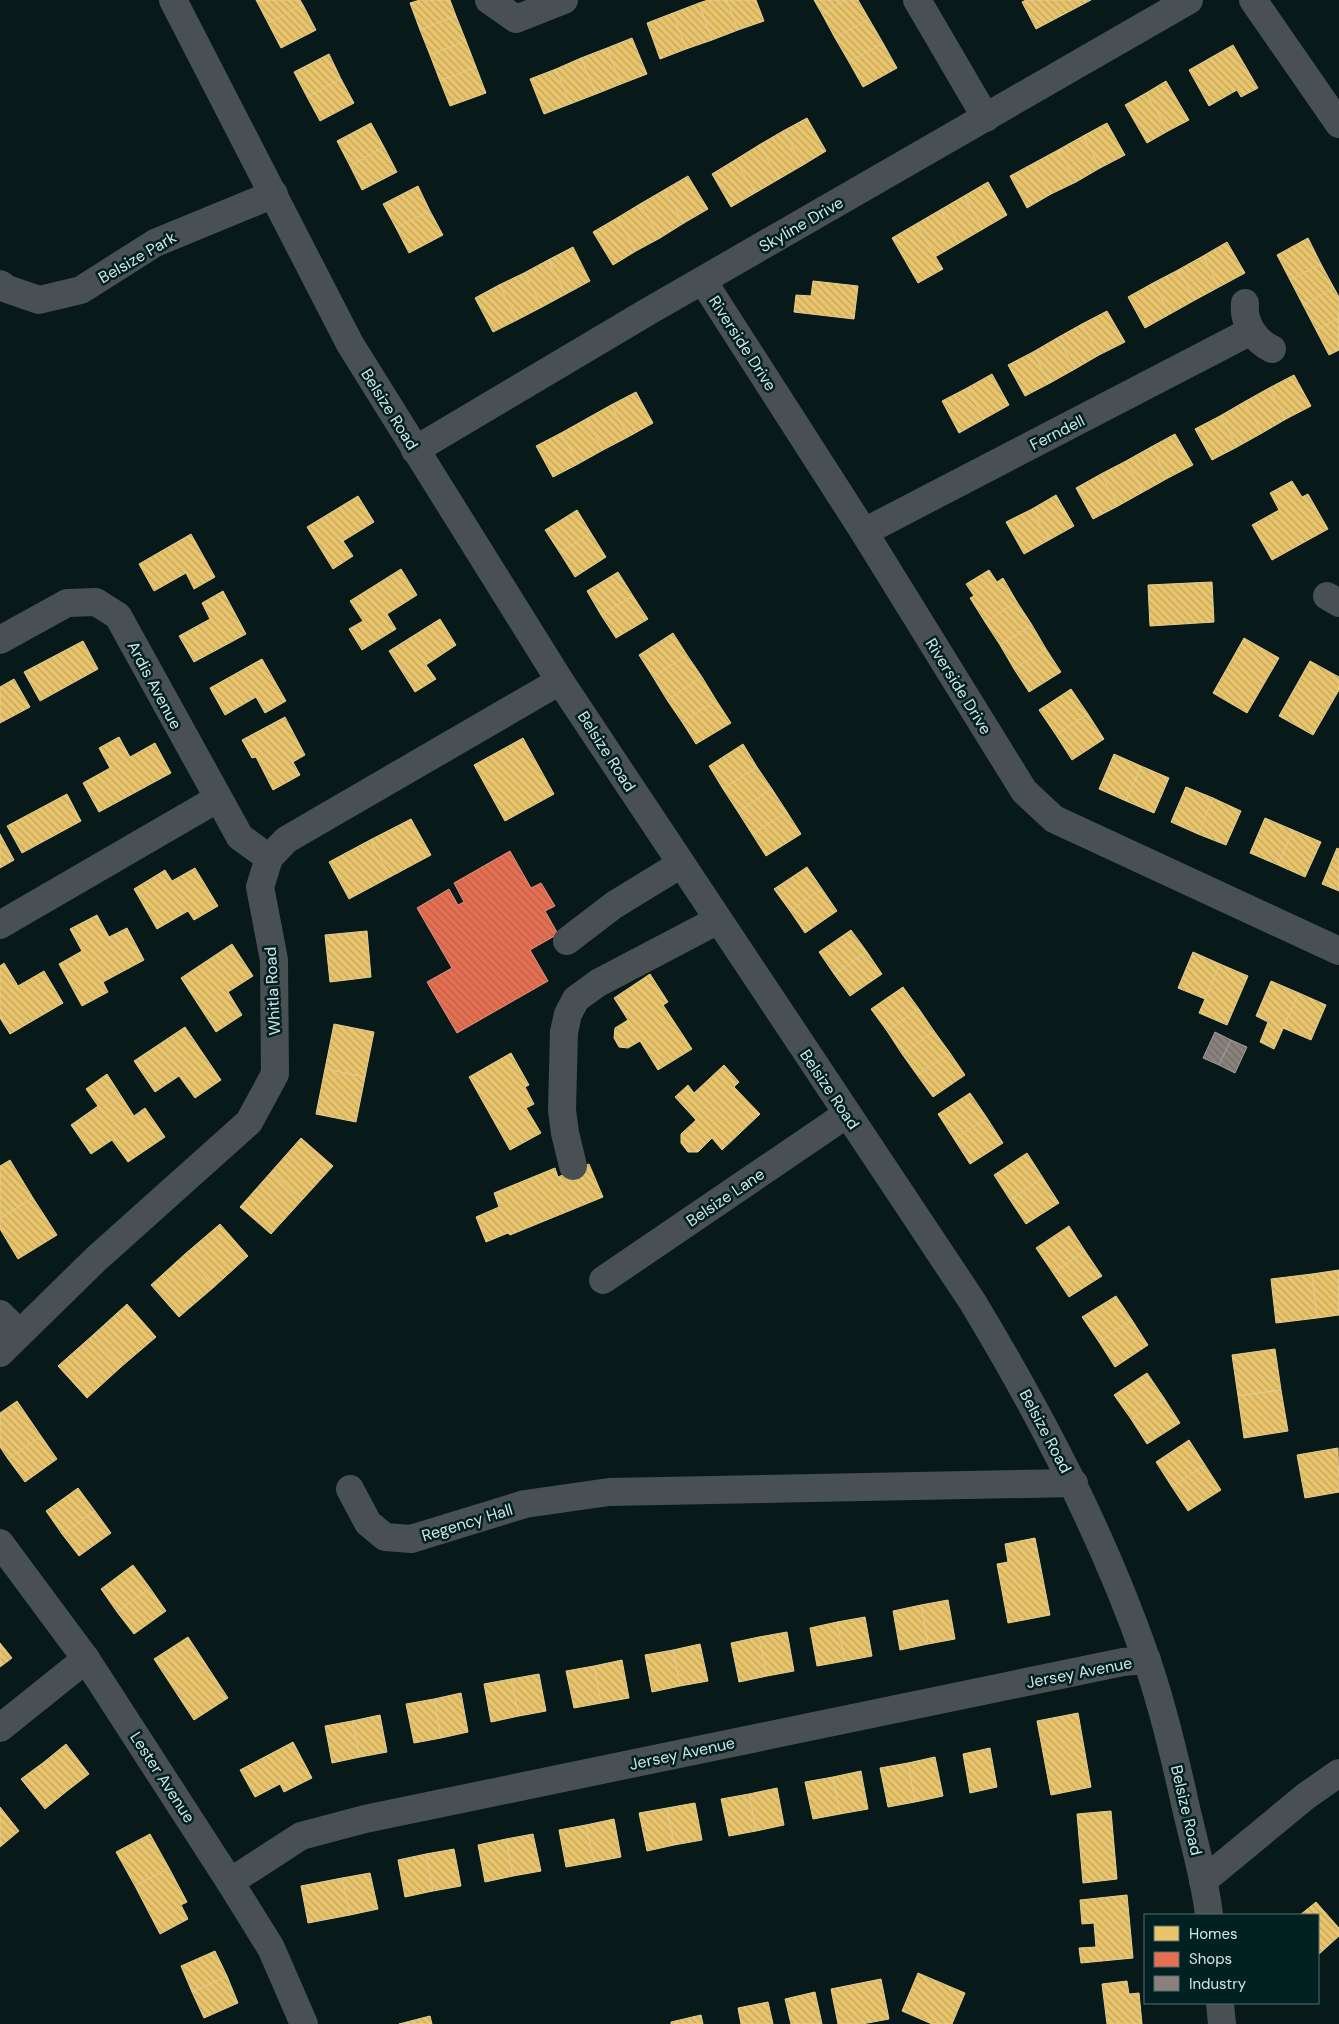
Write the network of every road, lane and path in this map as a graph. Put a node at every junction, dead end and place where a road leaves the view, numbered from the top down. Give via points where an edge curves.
1 (173, 0) edge
2 (488, 0) edge
3 (564, 0) edge
4 (917, 0) edge
5 (1189, 0) edge
6 (1253, 0) edge
7 (1152, 9) edge
8 (986, 118) junction
9 (1339, 124) edge
10 (274, 194) junction
11 (703, 281) junction
12 (0, 284) edge
13 (1244, 303) dead end
14 (1251, 331) junction
15 (1272, 350) dead end
16 (415, 450) junction
17 (864, 532) junction
18 (0, 640) edge
19 (560, 680) junction
20 (217, 799) junction
21 (269, 858) junction
22 (681, 864) junction
23 (718, 920) junction
24 (0, 925) edge
25 (567, 941) dead end
26 (1339, 951) edge
27 (847, 1114) junction
28 (573, 1166) dead end
29 (603, 1280) dead end
30 (0, 1314) edge
31 (19, 1333) junction
32 (0, 1353) edge
33 (1074, 1483) junction
34 (350, 1489) dead end
35 (610, 1492) joint
36 (0, 1543) edge
37 (86, 1659) junction
38 (1147, 1660) junction
39 (0, 1728) edge
40 (1339, 1773) edge
41 (1203, 1880) junction
42 (230, 1882) junction
43 (1209, 1914) edge
44 (1220, 2004) edge
45 (304, 2024) edge
46 (1222, 2024) edge

1 - 10 street, Belsize Road
2 - 3 street via 516,20
4 - 8 street
5 - 7 street, Skyline Drive
6 - 9 street
7 - 8 street, Skyline Drive
8 - 11 street, Skyline Drive
10 - 12 street, Belsize Park via 155,243 81,290 39,300
10 - 16 street, Belsize Road via 350,344
11 - 16 street, Skyline Drive
11 - 17 street, Riverside Drive
13 - 14 street via 1244,314
14 - 15 street via 1262,345
14 - 17 street, Ferndell
16 - 19 street, Belsize Road
17 - 26 street, Riverside Drive via 1024,791 1054,819
18 - 20 street, Ardis Avenue via 67,603 96,602 118,616
19 - 21 street, Whitla Road via 286,840
19 - 22 street, Belsize Road
20 - 21 street, Ardis Avenue via 240,837
20 - 24 street
21 - 31 street, Whitla Road via 260,887 274,960 275,1074 250,1122
22 - 23 street, Belsize Road
22 - 25 street via 614,906
23 - 27 street, Belsize Road
23 - 28 street via 598,983 576,999 564,1032 562,1102 564,1133
27 - 29 street, Belsize Lane
27 - 33 street, Belsize Road via 972,1301 1016,1374
30 - 31 street
31 - 32 street, Whitla Road
33 - 35 street, Belsize Road
33 - 38 street, Belsize Road via 1119,1585
34 - 35 street, Regency Hall via 368,1523 385,1537 411,1539 526,1504
36 - 37 street, Lester Avenue
37 - 39 street
37 - 42 street, Lester Avenue
38 - 41 street, Belsize Road via 1175,1758
38 - 42 street, Jersey Avenue via 1123,1662 365,1819 301,1836
40 - 41 street
41 - 43 street, Belsize Road
42 - 45 street, Lester Avenue via 270,1948
44 - 46 street

